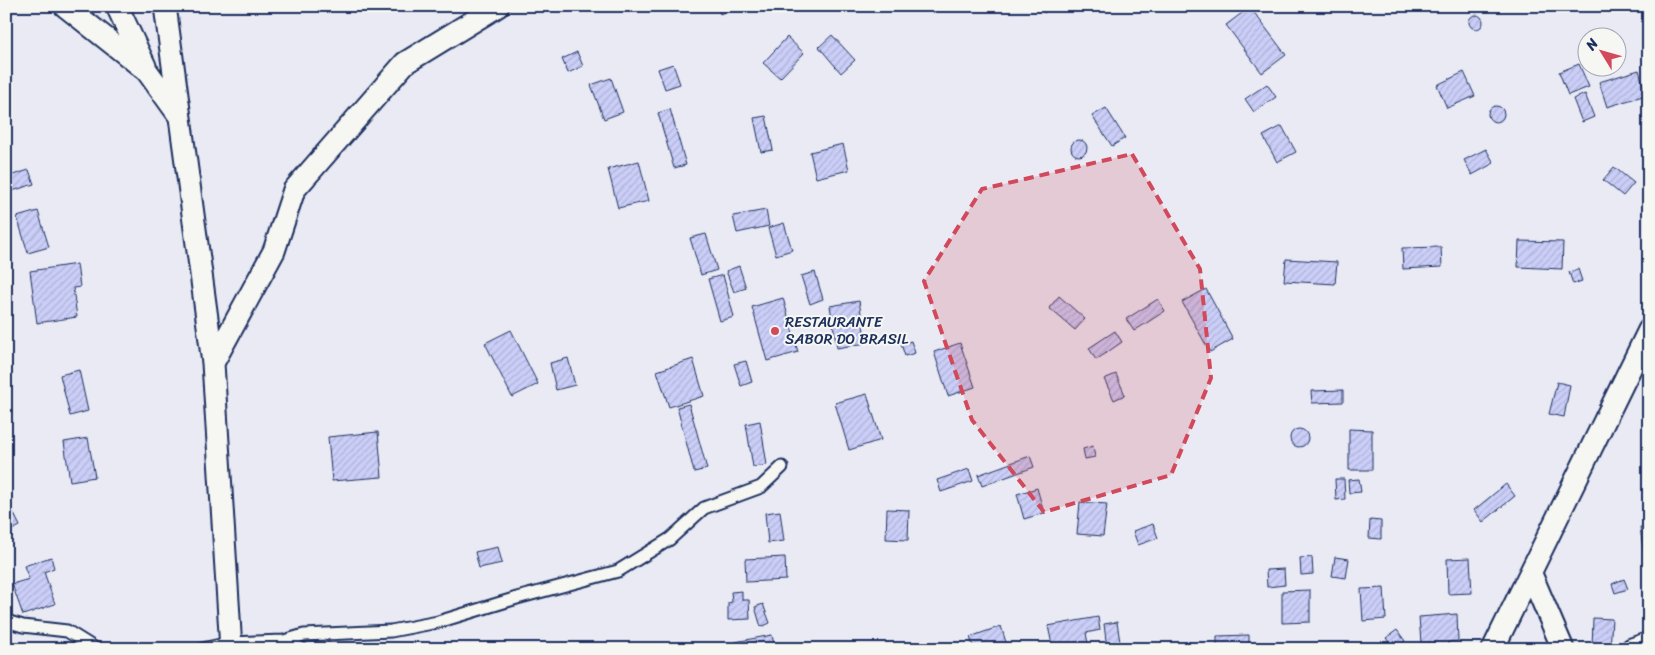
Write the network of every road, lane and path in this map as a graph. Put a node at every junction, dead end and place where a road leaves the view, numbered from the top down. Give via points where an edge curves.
1 (65, 6) edge
2 (117, 6) edge
3 (166, 6) edge
4 (498, 6) edge
5 (147, 71) junction
6 (179, 117) junction
7 (1649, 330) edge
8 (213, 363) junction
9 (782, 467) dead end
10 (1531, 574) junction
11 (6, 621) edge
12 (284, 640) junction
13 (1649, 644) edge
14 (230, 646) edge
15 (96, 649) edge
16 (202, 649) edge
17 (302, 649) edge
18 (1494, 649) edge
19 (1563, 649) edge
20 (1632, 649) edge

1 - 5 street
2 - 5 street
3 - 6 street
4 - 8 street via 405,63 294,190 274,251
5 - 6 street
6 - 8 street
7 - 10 street
8 - 14 street
9 - 12 lane via 761,487 704,508 670,539 618,571 438,622 391,632 304,635
10 - 18 street
10 - 19 street
11 - 15 lane via 67,631
12 - 14 lane
12 - 17 lane
13 - 20 street
14 - 16 lane

